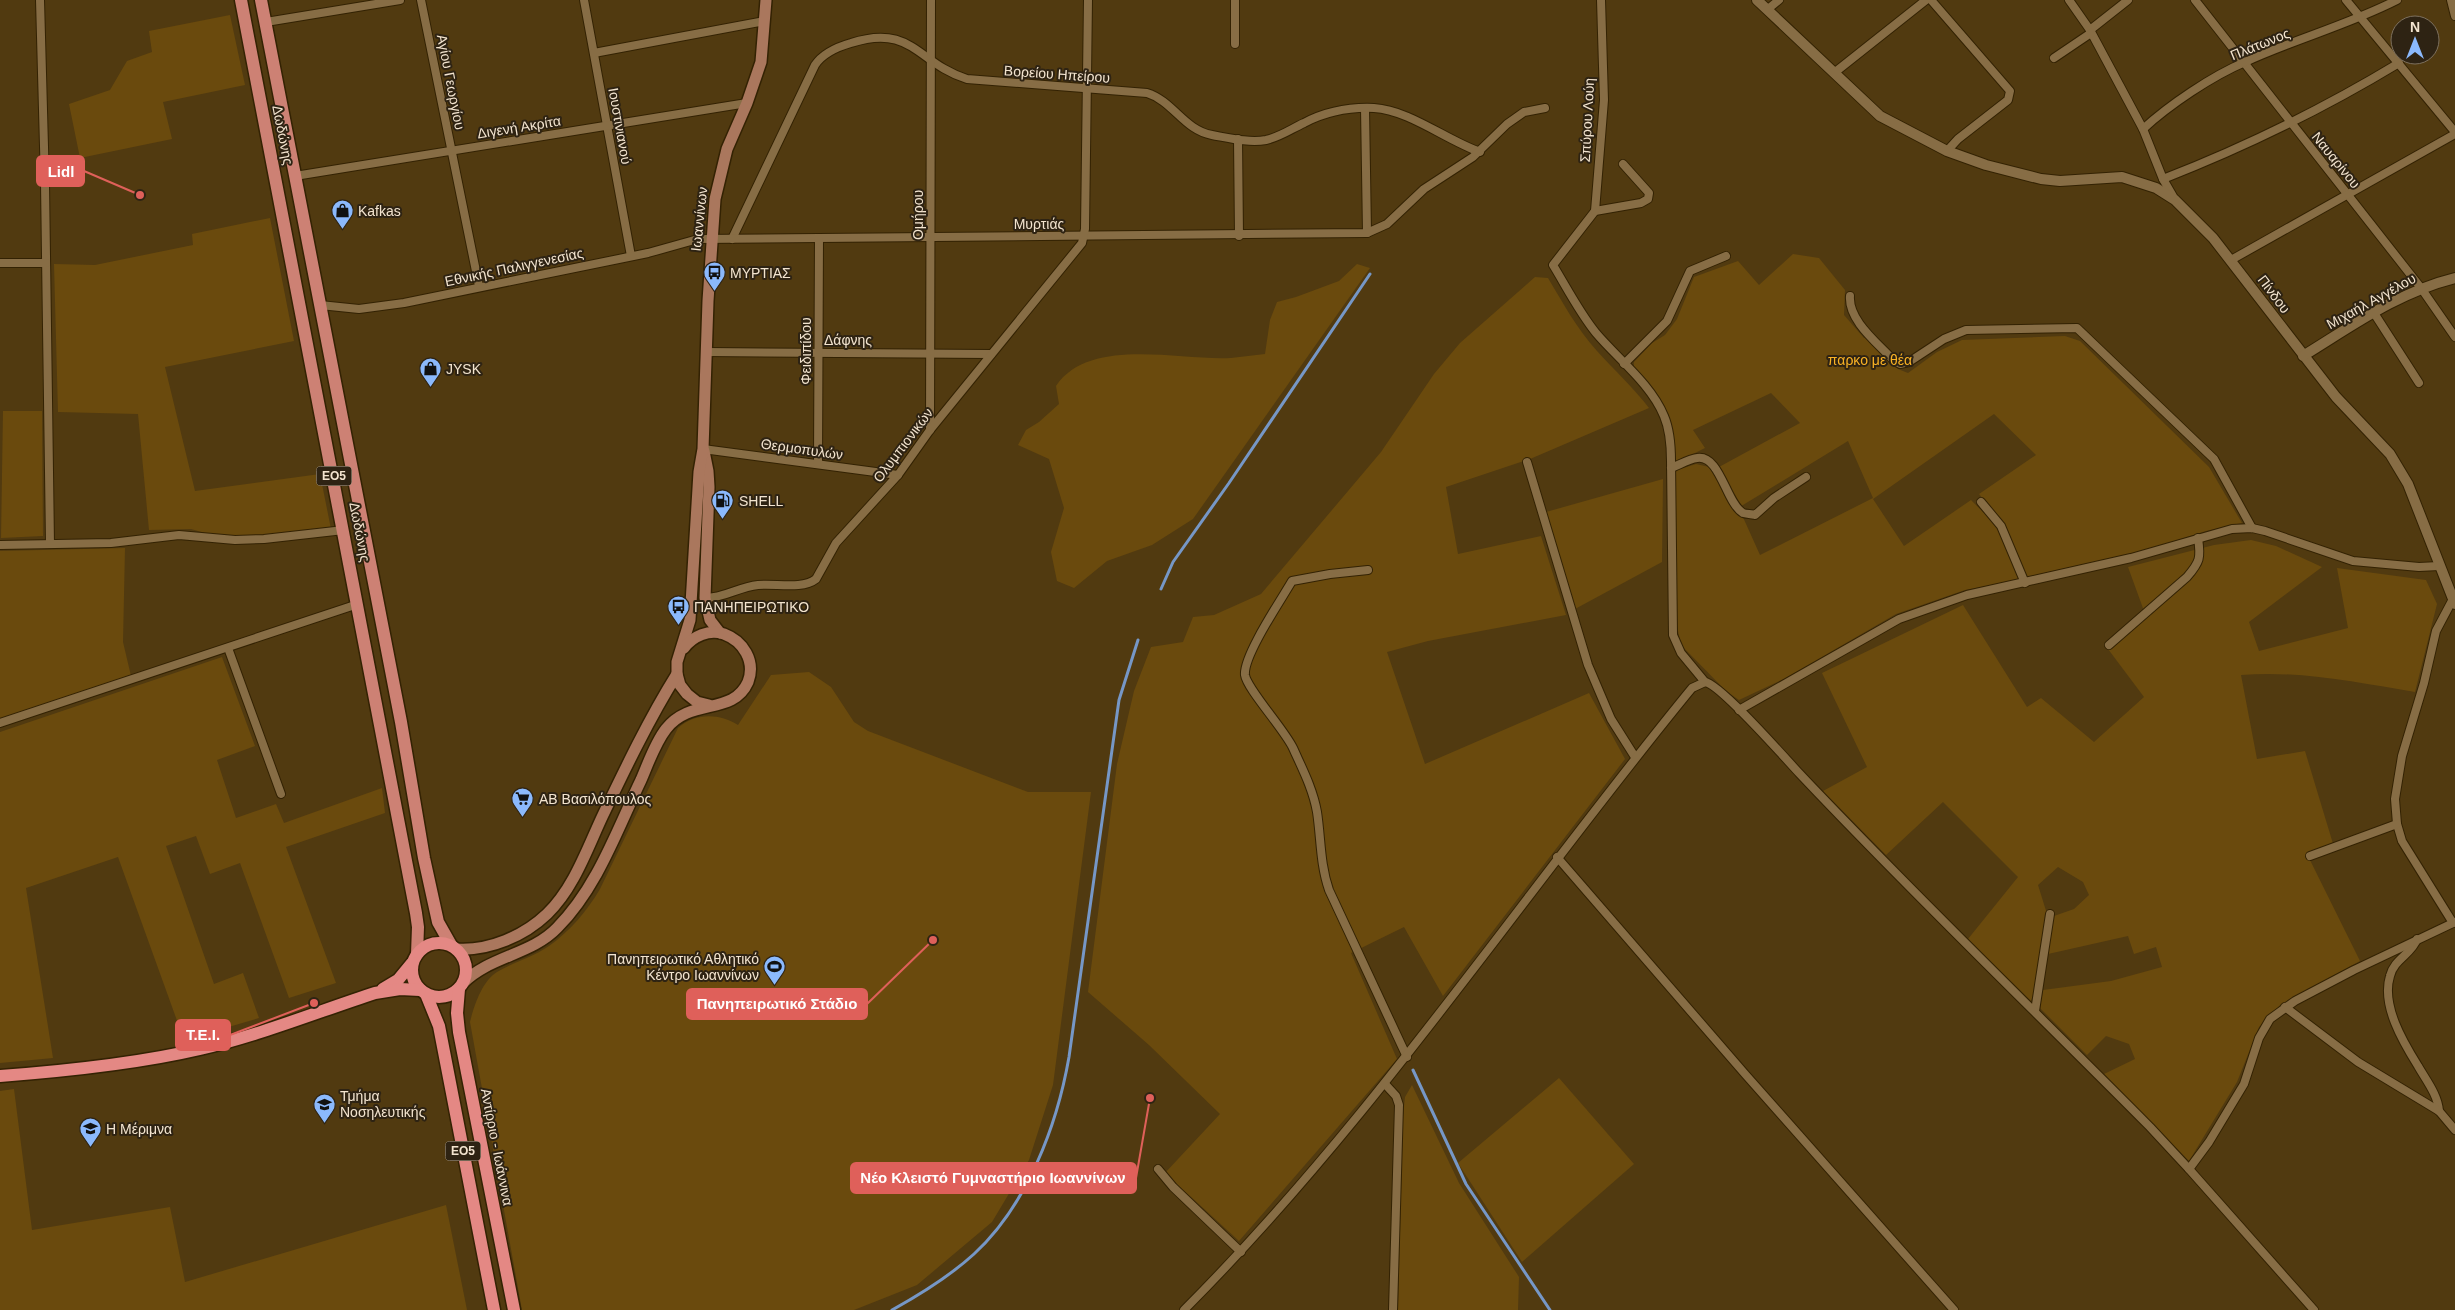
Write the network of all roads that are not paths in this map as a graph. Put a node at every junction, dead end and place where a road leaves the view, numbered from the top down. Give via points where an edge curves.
1 (40, 0) edge
2 (241, 0) edge
3 (261, 0) edge
4 (400, 0) edge
5 (422, 0) edge
6 (584, 0) edge
7 (766, 0) edge
8 (931, 0) edge
9 (1088, 0) edge
10 (1235, 0) edge
11 (1601, 0) edge
12 (1757, 0) edge
13 (1779, 0) edge
14 (1926, 0) edge
15 (1931, 0) edge
16 (2069, 0) edge
17 (2128, 0) edge
18 (2195, 0) edge
19 (2346, 0) edge
20 (2397, 0) edge
21 (2451, 0) edge
22 (1768, 9) junction
23 (2455, 16) edge
24 (2360, 18) junction
25 (765, 21) junction
26 (266, 22) junction
27 (2090, 31) junction
28 (1235, 44) dead end
29 (594, 53) junction
30 (2390, 53) edge
31 (930, 58) junction
32 (2054, 58) dead end
33 (2243, 62) junction
34 (2396, 65) edge
35 (2401, 65) edge
36 (1834, 73) junction
37 (1086, 88) junction
38 (748, 103) junction
39 (1365, 108) junction
40 (1545, 108) dead end
41 (2291, 124) junction
42 (607, 126) junction
43 (2143, 129) junction
44 (2455, 133) edge
45 (1238, 139) junction
46 (452, 151) junction
47 (1947, 151) junction
48 (1480, 152) junction
49 (1623, 164) dead end
50 (295, 176) junction
51 (2163, 179) junction
52 (2347, 194) junction
53 (2175, 200) junction
54 (1595, 211) junction
55 (1367, 233) junction
56 (1239, 236) junction
57 (930, 237) junction
58 (1084, 237) junction
59 (711, 238) junction
60 (819, 238) junction
61 (732, 239) junction
62 (631, 256) junction
63 (1726, 256) dead end
64 (2231, 260) junction
65 (0, 263) edge
66 (46, 263) junction
67 (2455, 278) edge
68 (479, 286) junction
69 (2421, 288) junction
70 (1850, 296) dead end
71 (320, 305) junction
72 (2374, 313) junction
73 (2455, 337) edge
74 (706, 352) junction
75 (818, 352) junction
76 (931, 353) junction
77 (991, 354) junction
78 (2303, 356) junction
79 (1624, 364) junction
80 (2419, 383) dead end
81 (930, 430) junction
82 (703, 449) junction
83 (1528, 462) dead end
84 (818, 464) junction
85 (1671, 468) junction
86 (898, 475) junction
87 (1806, 478) dead end
88 (1981, 502) dead end
89 (2252, 528) junction
90 (344, 530) junction
91 (2198, 538) junction
92 (50, 544) junction
93 (0, 545) edge
94 (2439, 566) junction
95 (1368, 570) dead end
96 (2025, 583) junction
97 (705, 598) junction
98 (2454, 601) edge
99 (358, 604) junction
100 (720, 633) junction
101 (2109, 645) dead end
102 (228, 648) junction
103 (681, 652) junction
104 (677, 674) junction
105 (1705, 682) junction
106 (709, 705) junction
107 (1739, 710) junction
108 (0, 723) edge
109 (1635, 757) junction
110 (281, 794) dead end
111 (2397, 824) junction
112 (2310, 856) dead end
113 (1557, 857) junction
114 (2050, 914) dead end
115 (2454, 922) edge
116 (2417, 939) junction
117 (454, 947) junction
118 (415, 958) junction
119 (461, 986) junction
120 (423, 992) junction
121 (375, 994) junction
122 (2285, 1007) junction
123 (2035, 1011) junction
124 (1407, 1057) junction
125 (0, 1076) edge
126 (1385, 1084) junction
127 (2439, 1112) junction
128 (2455, 1130) edge
129 (1158, 1169) dead end
130 (2190, 1169) junction
131 (1241, 1252) junction
132 (494, 1310) edge
133 (514, 1310) edge
134 (1184, 1310) edge
135 (1393, 1310) edge
136 (1954, 1310) edge
137 (2314, 1310) edge

1 - 66 street
2 - 90 main road, Δωδώνης / ΕΟ5
3 - 26 main road, Δωδώνης / ΕΟ5
4 - 26 street
5 - 46 street, Αγίου Γεωργίου
6 - 29 street, Ιουστινιανού
7 - 25 main road, Ιωαννίνων
8 - 31 street, Ομήρου
9 - 37 street
10 - 28 street
11 - 54 street, Σπύρου Λούη via 1604,100
12 - 22 street
13 - 22 street
14 - 36 street
15 - 47 street via 2009,88 2010,95
16 - 27 street, Πίνδου
17 - 27 street
18 - 33 street, Ναυαρίνου
19 - 24 street
20 - 24 street, Πλάτωνος
21 - 23 street
22 - 36 street
24 - 30 street
24 - 33 street, Πλάτωνος
25 - 29 street
25 - 38 main road, Ιωαννίνων via 761,62
26 - 50 main road, Δωδώνης / ΕΟ5
27 - 32 street
27 - 43 street, Πίνδου
29 - 42 street, Ιουστινιανού
31 - 37 street, Βορείου Ηπείρου via 948,73 967,79
31 - 57 street, Ομήρου
31 - 61 street, Βορείου Ηπείρου via 911,45 882,37 845,45 820,59 808,77
33 - 41 street, Ναυαρίνου
33 - 43 street, Πλάτωνος via 2171,106
34 - 41 street
35 - 44 street
36 - 47 street via 1885,120
37 - 45 street, Βορείου Ηπείρου via 1153,94 1199,132
37 - 58 street
38 - 42 street, Διγενή Ακρίτα
38 - 59 main road, Ιωαννίνων via 727,149
39 - 45 street, Βορείου Ηπείρου via 1316,117 1266,140
39 - 48 street, Βορείου Ηπείρου via 1398,114
39 - 55 street
40 - 48 street via 1524,112 1506,124
41 - 51 street
41 - 52 street, Ναυαρίνου
42 - 46 street, Διγενή Ακρίτα
42 - 62 street, Ιουστινιανού
43 - 51 street, Πίνδου
44 - 52 street
45 - 56 street
46 - 50 street, Διγενή Ακρίτα
46 - 68 street, Αγίου Γεωργίου
47 - 53 street via 2041,179 2122,177 2156,188
48 - 55 street via 1424,189 1387,224
49 - 54 street via 1650,197 1641,203
50 - 71 main road, Δωδώνης / ΕΟ5
51 - 53 street, Πίνδου
52 - 64 street
52 - 69 street, Ναυαρίνου
53 - 64 street, Πίνδου
54 - 79 street via 1553,265 1579,310
55 - 56 street, Μυρτιάς
56 - 58 street, Μυρτιάς
57 - 58 street, Μυρτιάς
57 - 60 street, Μυρτιάς
57 - 76 street, Ομήρου
58 - 77 street, Ολυμπιονικών
59 - 61 street, Μυρτιάς
59 - 62 street, Εθνικής Παλιγγενεσίας
59 - 74 main road, Ιωαννίνων
60 - 61 street, Μυρτιάς
60 - 75 street, Φειδιπίδου
62 - 68 street, Εθνικής Παλιγγενεσίας
63 - 79 street via 1690,271 1667,321
64 - 78 street, Πίνδου
65 - 66 street
66 - 92 street
67 - 69 street, Μιχαήλ Αγγέλου
68 - 71 street, Εθνικής Παλιγγενεσίας via 381,307 351,309
69 - 72 street, Μιχαήλ Αγγέλου
69 - 73 street, Ναυαρίνου
70 - 89 street via 1851,308 1858,321 1900,364 1966,330 2077,328 2214,459
71 - 117 main road, Δωδώνης / ΕΟ5 via 401,722 425,866 438,922
72 - 78 street, Μιχαήλ Αγγέλου
72 - 80 street
74 - 75 street, Δάφνης
74 - 82 main road, Ιωαννίνων
75 - 76 street, Δάφνης
75 - 84 street, Φειδιπίδου
76 - 77 street, Δάφνης
76 - 81 street, Ομήρου
77 - 81 street, Ολυμπιονικών
78 - 94 street, Πίνδου via 2347,410 2390,454 2408,484
79 - 85 street via 1664,416 1670,438
81 - 86 street, Ολυμπιονικών
82 - 84 street, Θερμοπυλών
82 - 97 main road via 709,487
82 - 103 main road via 698,472 690,620
83 - 109 street via 1582,648 1612,719
84 - 86 street, Θερμοπυλών
85 - 87 street via 1698,458 1707,459 1735,503 1744,513 1755,515 1774,498
85 - 105 street via 1673,635 1681,653
86 - 97 street, Ολυμπιονικών via 836,543 814,581 744,587 726,596
88 - 96 street via 2001,526
89 - 91 street
89 - 94 street via 2353,561
90 - 92 street via 264,540 179,535
90 - 99 main road, Δωδώνης / ΕΟ5
91 - 96 street
91 - 101 street via 2198,564
92 - 93 street
94 - 98 street, Πίνδου
95 - 124 street via 1292,581 1250,654 1245,676 1285,732 1300,764 1315,804 1329,890
96 - 107 street via 1967,595 1899,619
97 - 100 main road via 710,620
98 - 111 street via 2436,631 2402,756 2396,785
99 - 102 street
99 - 118 main road, Δωδώνης / ΕΟ5 via 416,913
100 - 103 main road via 708,632 698,636
100 - 106 main road via 742,645 748,656 749,681 733,700 722,705
102 - 108 street
102 - 110 street
103 - 104 main road
104 - 106 main road via 687,694 697,702
104 - 117 main road via 633,752 575,874 557,903 534,925 510,938 477,949
105 - 107 street via 1712,684
105 - 109 street via 1692,688
106 - 119 main road via 689,711 666,729 593,880 570,915 542,940 482,967
107 - 123 street
109 - 113 street
111 - 112 street
111 - 115 street via 2402,841
113 - 124 street
113 - 136 street
114 - 123 street
115 - 116 street
116 - 122 street
116 - 127 street via 2392,970 2388,981 2389,996 2399,1030 2434,1094
117 - 118 highway via 436,942 422,948
117 - 119 highway, ΕΟ5 via 462,955 467,969
118 - 120 highway, ΕΟ5 via 412,977
118 - 121 highway via 398,980
119 - 120 highway via 446,996 432,997
119 - 133 highway, Αντίρριο - Ιωάννινα / ΕΟ5 via 457,1013 459,1032
120 - 121 highway via 400,990
120 - 132 highway, ΕΟ5 via 439,1026
121 - 125 highway via 199,1049
122 - 127 street via 2353,1058
122 - 130 street via 2270,1019 2263,1030 2244,1084
123 - 130 street
124 - 126 street
126 - 131 street
126 - 135 street via 1399,1105
127 - 128 street
129 - 131 street
130 - 137 street
131 - 134 street

